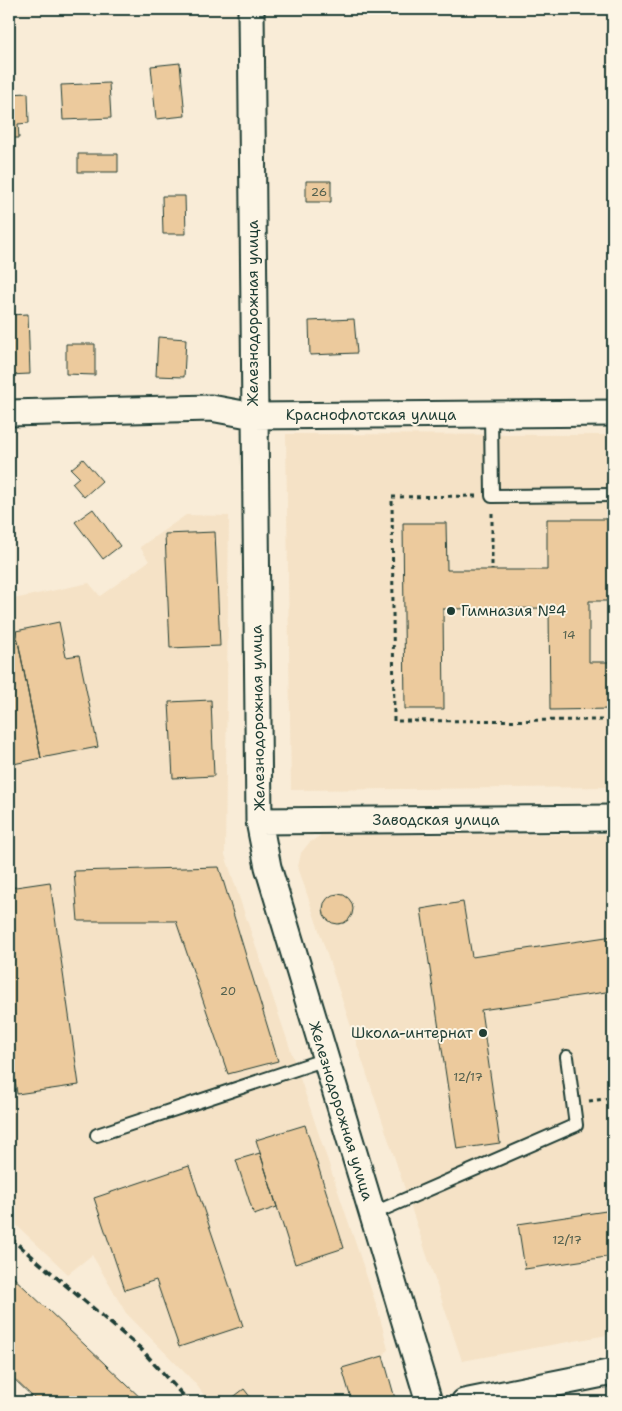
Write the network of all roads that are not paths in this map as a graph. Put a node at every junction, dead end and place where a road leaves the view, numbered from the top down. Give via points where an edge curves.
1 (251, 9) edge
2 (9, 413) edge
3 (613, 413) edge
4 (491, 414) junction
5 (254, 416) junction
6 (613, 495) edge
7 (613, 818) edge
8 (259, 821) junction
9 (567, 1057) dead end
10 (326, 1059) junction
11 (97, 1135) dead end
12 (372, 1214) junction
13 (613, 1372) edge
14 (429, 1402) edge
15 (464, 1402) edge

1 - 5 street, Железнодорожная улица
2 - 5 street, Краснофлотская улица via 211,408
3 - 4 street, Краснофлотская улица
4 - 5 street, Краснофлотская улица
4 - 6 lane via 492,496
5 - 8 street, Железнодорожная улица
7 - 8 street, Заводская улица
8 - 10 street, Железнодорожная улица via 268,867
9 - 12 lane via 576,1125
10 - 11 lane
10 - 12 street, Железнодорожная улица
12 - 14 street, Железнодорожная улица
13 - 15 street

